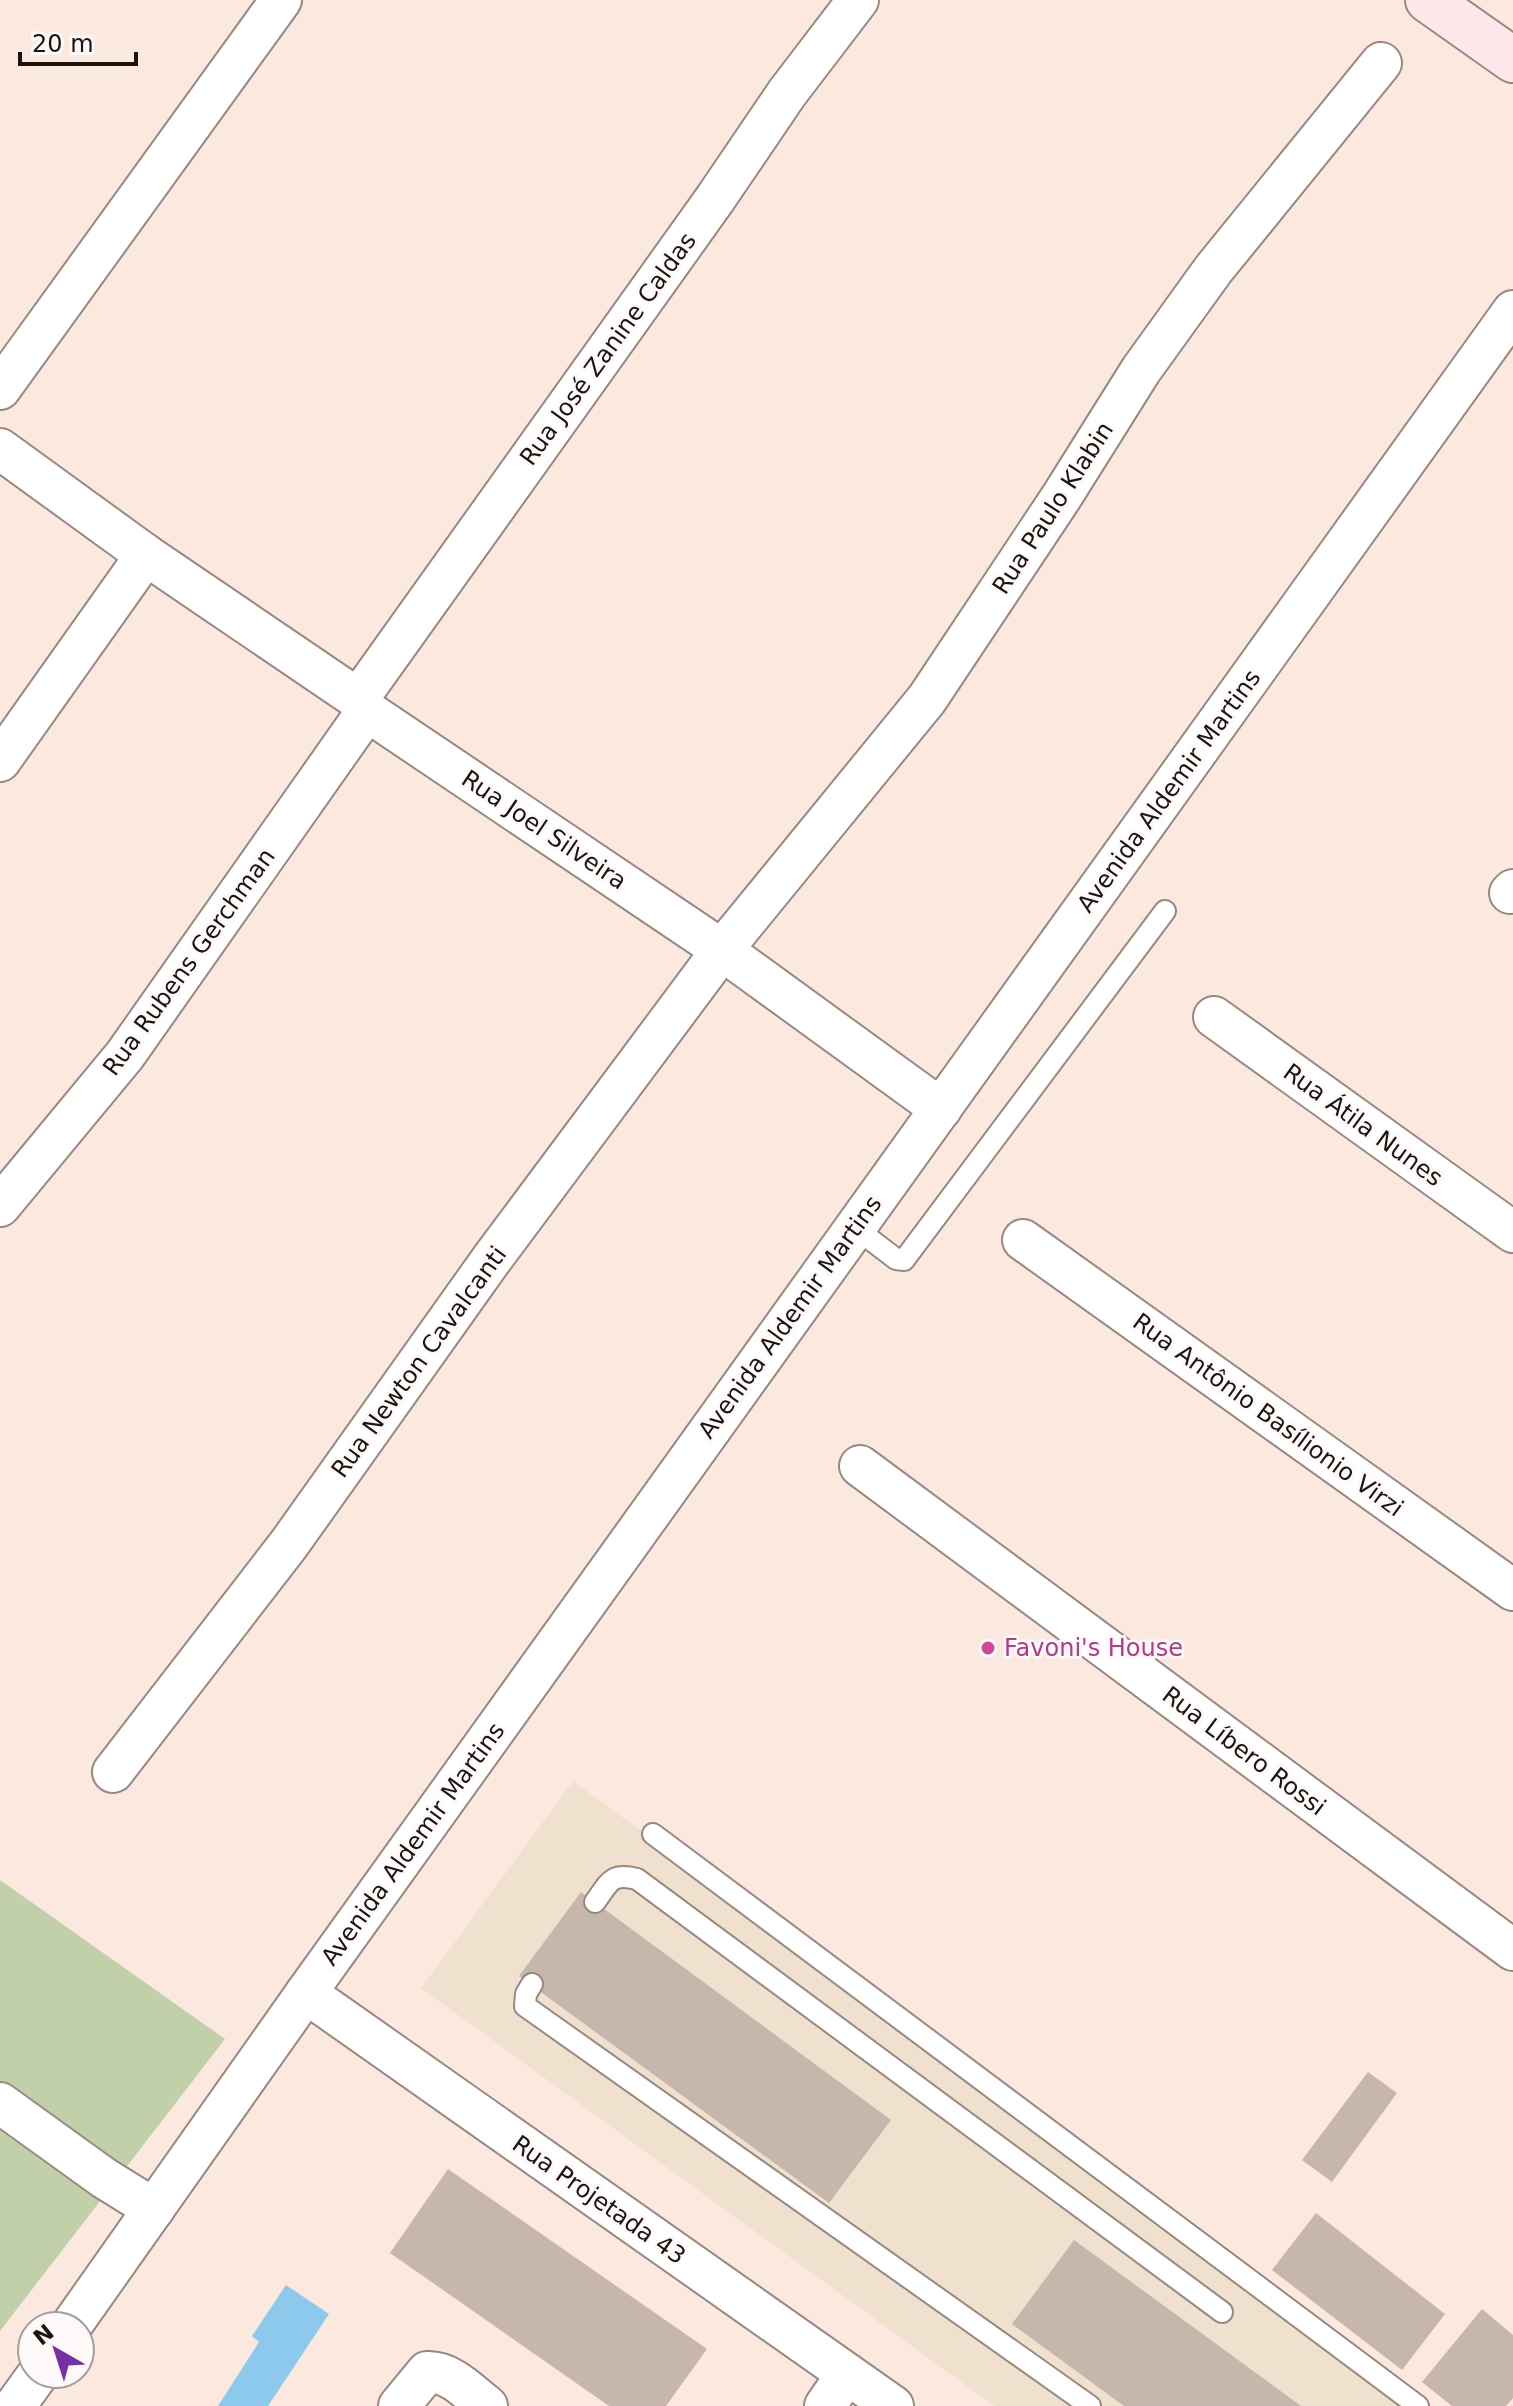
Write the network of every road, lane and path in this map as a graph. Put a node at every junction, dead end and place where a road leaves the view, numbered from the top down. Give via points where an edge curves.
1 (281, 0) edge
2 (858, 0) edge
3 (1428, 0) edge
4 (1513, 60) edge
5 (1381, 63) dead end
6 (1513, 311) edge
7 (0, 389) edge
8 (0, 449) edge
9 (146, 555) junction
10 (363, 705) junction
11 (0, 761) edge
12 (1165, 911) dead end
13 (722, 950) junction
14 (1214, 1017) dead end
15 (941, 1109) junction
16 (0, 1206) edge
17 (854, 1227) junction
18 (1513, 1232) edge
19 (1023, 1240) dead end
20 (860, 1466) dead end
21 (1513, 1590) edge
22 (113, 1772) dead end
23 (653, 1834) dead end
24 (595, 1902) dead end
25 (1513, 1950) edge
26 (532, 1984) dead end
27 (306, 1993) junction
28 (0, 2103) edge
29 (154, 2209) junction
30 (82, 2310) edge
31 (1222, 2312) dead end
32 (836, 2390) edge
33 (399, 2406) edge
34 (487, 2406) edge
35 (893, 2406) edge
36 (1090, 2406) edge
37 (1418, 2406) edge

1 - 7 street
2 - 10 street, Rua José Zanine Caldas via 787,93
3 - 4 street
5 - 13 street, Rua Paulo Klabin via 1141,370 927,699
6 - 15 street, Avenida Aldemir Martins
8 - 9 street, Rua Joel Silveira
9 - 10 street, Rua Joel Silveira
9 - 11 street
10 - 13 street, Rua Joel Silveira
10 - 16 street, Rua Rubens Gerchman via 125,1055
12 - 17 lane via 904,1260
13 - 15 street, Rua Joel Silveira
13 - 22 street, Rua Newton Cavalcanti via 491,1260 289,1544
14 - 18 street, Rua Átila Nunes
15 - 17 street, Avenida Aldemir Martins
17 - 27 street, Avenida Aldemir Martins
19 - 21 street, Rua Antônio Basílionio Virzi
20 - 25 street, Rua Líbero Rossi
23 - 37 lane
24 - 31 lane via 613,1878 637,1879
26 - 36 lane via 525,2006
27 - 29 street, Avenida Aldemir Martins
27 - 32 street, Rua Projetada 43
28 - 29 street
29 - 30 street, Avenida Aldemir Martins
32 - 35 street, Rua Projetada 43
33 - 34 street via 427,2372 436,2372

